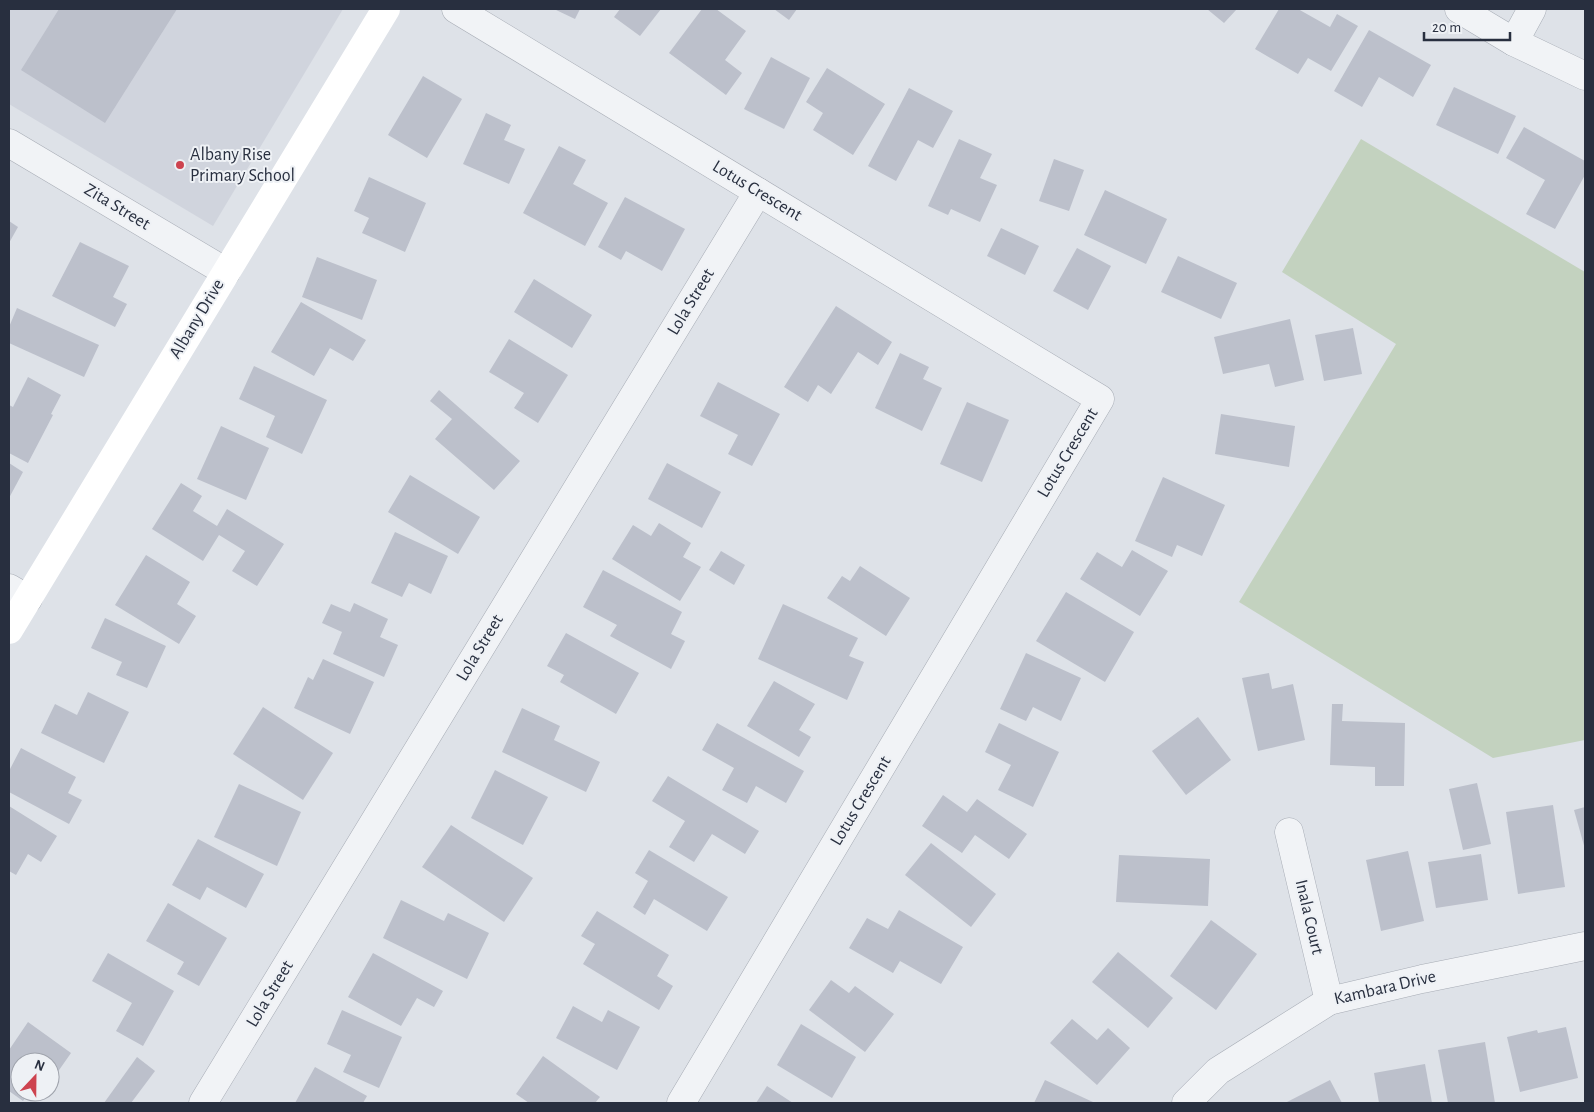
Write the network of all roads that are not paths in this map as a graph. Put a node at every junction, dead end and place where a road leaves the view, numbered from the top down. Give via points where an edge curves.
1 (386, 9) edge
2 (456, 9) edge
3 (1460, 9) edge
4 (1532, 9) edge
5 (1514, 42) junction
6 (1585, 76) edge
7 (9, 143) edge
8 (758, 192) junction
9 (226, 272) junction
10 (18, 593) edge
11 (9, 630) edge
12 (1289, 832) dead end
13 (1585, 946) edge
14 (1329, 1001) junction
15 (203, 1103) edge
16 (681, 1103) edge
17 (1186, 1103) edge

1 - 9 street, Albany Drive
2 - 8 street, Lotus Crescent
3 - 5 street
4 - 5 street
5 - 6 street
7 - 9 street, Zita Street
8 - 15 street, Lola Street
8 - 16 street, Lotus Crescent via 1100,399
9 - 10 street, Albany Drive
10 - 11 street, Albany Drive
12 - 14 street, Inala Court
13 - 14 street, Kambara Drive
14 - 17 street, Kambara Drive via 1218,1070

